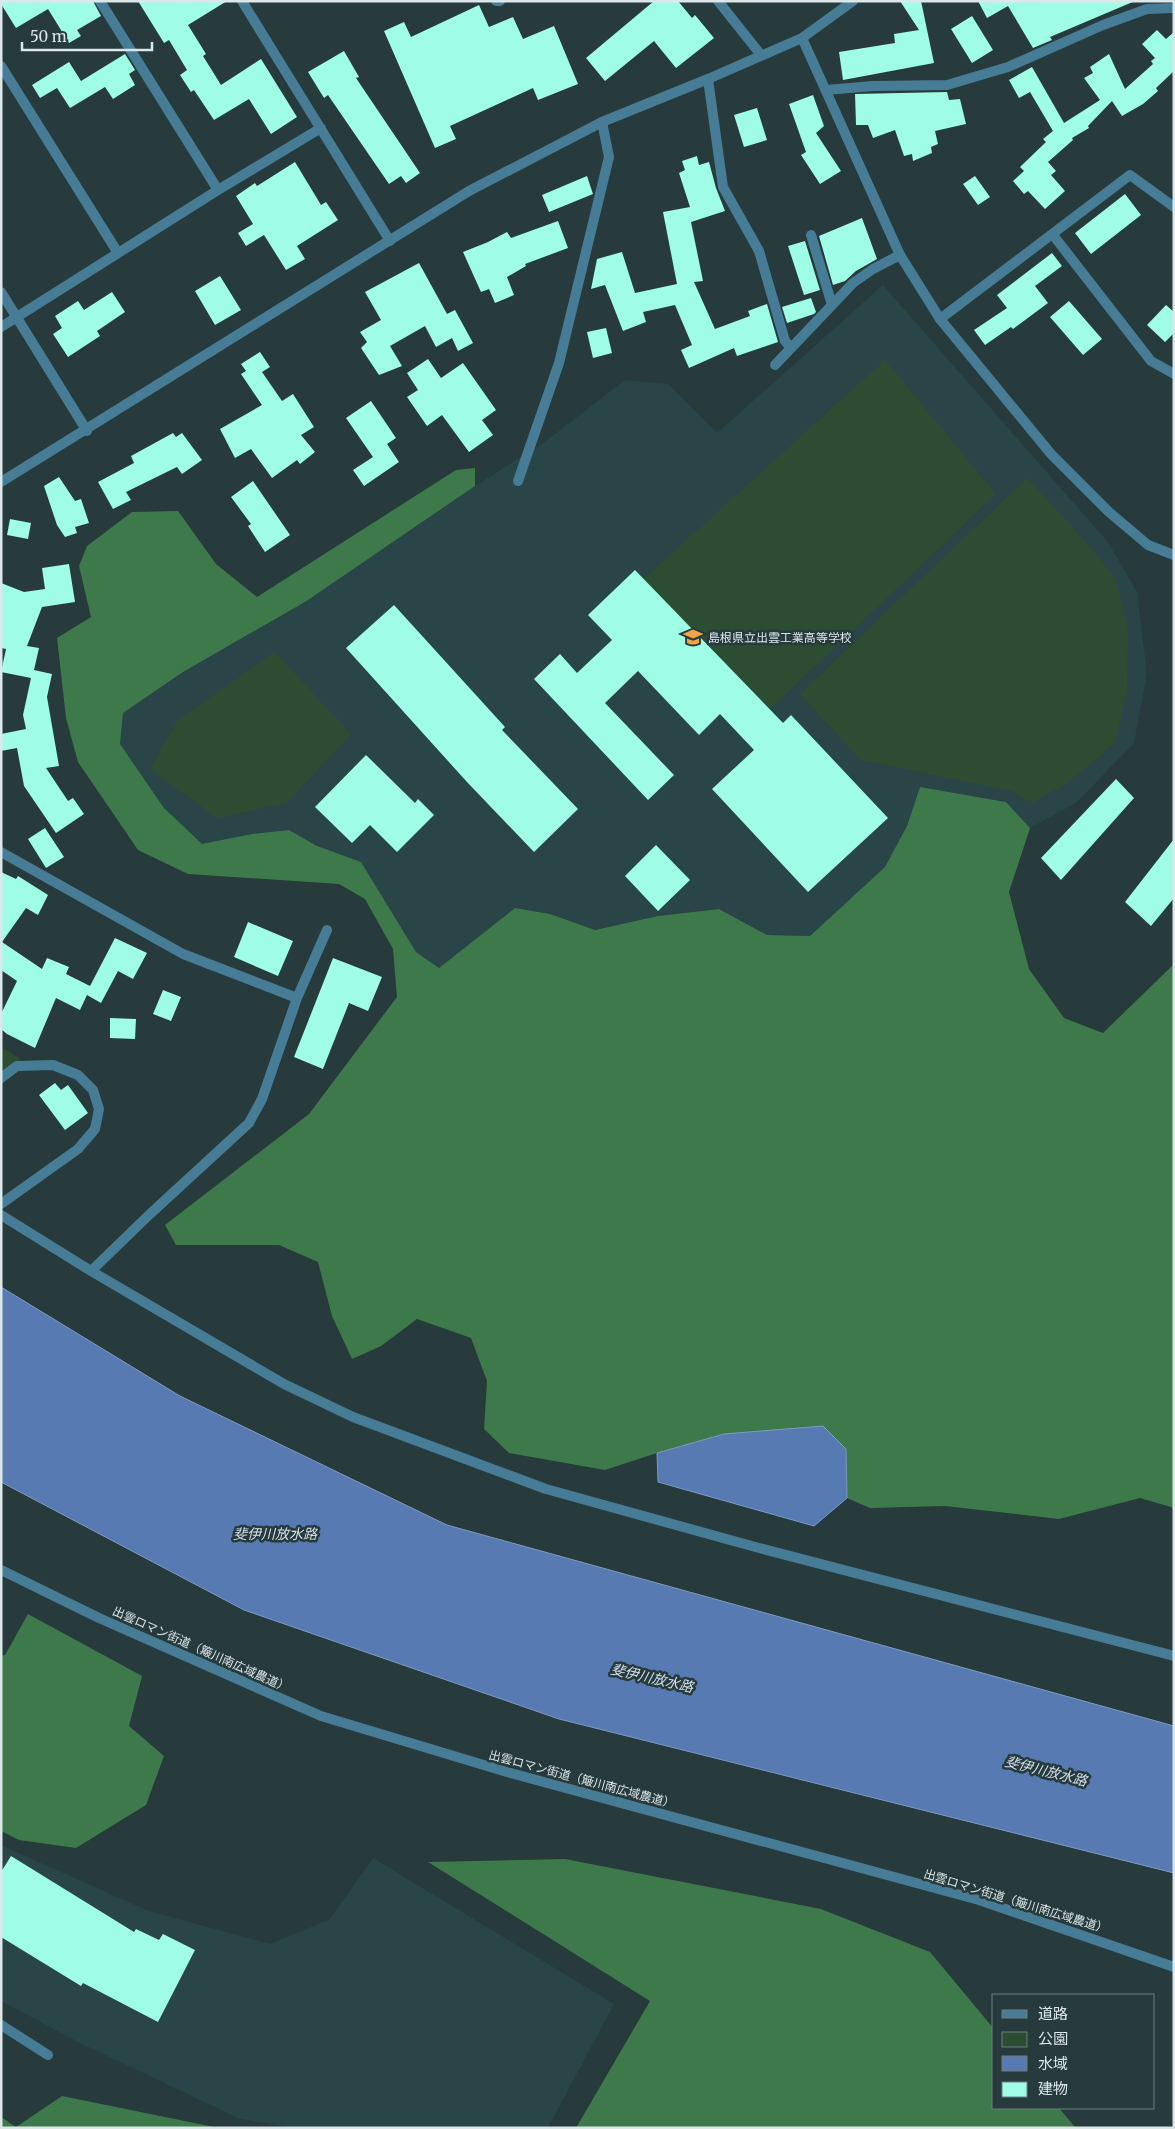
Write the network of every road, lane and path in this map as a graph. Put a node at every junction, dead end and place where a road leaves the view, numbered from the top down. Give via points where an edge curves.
1 (100, 1) edge
2 (242, 1) edge
3 (718, 1) edge
4 (853, 1) edge
5 (1155, 1) edge
6 (1174, 8) edge
7 (1147, 9) junction
8 (802, 38) junction
9 (761, 55) junction
10 (1, 66) edge
11 (708, 80) junction
12 (826, 90) junction
13 (602, 122) junction
14 (320, 128) junction
15 (218, 190) junction
16 (1174, 206) edge
17 (811, 235) dead end
18 (1053, 235) junction
19 (390, 240) junction
20 (118, 253) junction
21 (900, 255) junction
22 (1, 292) edge
23 (832, 305) junction
24 (17, 318) junction
25 (940, 320) junction
26 (1, 327) edge
27 (791, 348) junction
28 (775, 365) dead end
29 (1174, 374) edge
30 (87, 431) junction
31 (518, 481) dead end
32 (1, 482) edge
33 (1174, 555) edge
34 (1, 852) edge
35 (327, 930) dead end
36 (297, 998) junction
37 (1, 1078) edge
38 (1, 1204) edge
39 (1, 1215) edge
40 (91, 1271) junction
41 (1, 1570) edge
42 (1174, 1656) edge
43 (1174, 1967) edge
44 (1, 2025) edge
45 (48, 2054) dead end

1 - 15 street
2 - 14 street
3 - 9 street
4 - 8 street
5 - 7 street
6 - 7 street
7 - 12 street via 1008,67 947,84
8 - 9 street
8 - 12 street
9 - 11 street
10 - 20 street
11 - 13 street
11 - 27 street via 723,187 759,251 785,341
12 - 21 street
13 - 19 street via 469,191
13 - 31 street via 609,157 559,363
14 - 15 street
14 - 19 street
15 - 20 street
16 - 18 street via 1130,175
17 - 23 street
18 - 25 street
18 - 29 street via 1151,361
19 - 30 street
20 - 24 street
21 - 23 street via 853,283
21 - 25 street
22 - 24 street
23 - 27 street
24 - 26 street
24 - 30 street
25 - 33 street via 1051,454 1109,512 1148,545
27 - 28 street
30 - 32 street
34 - 36 street via 182,954
35 - 36 street
36 - 40 street via 262,1099 249,1123
37 - 38 street via 18,1066 53,1065 78,1075 93,1090 99,1109 95,1129 78,1149
39 - 40 street
40 - 42 street via 284,1384 353,1417 546,1489
41 - 43 street, 出雲ロマン街道（簸川南広域農道） via 99,1618 321,1716 507,1772 979,1900
44 - 45 street

